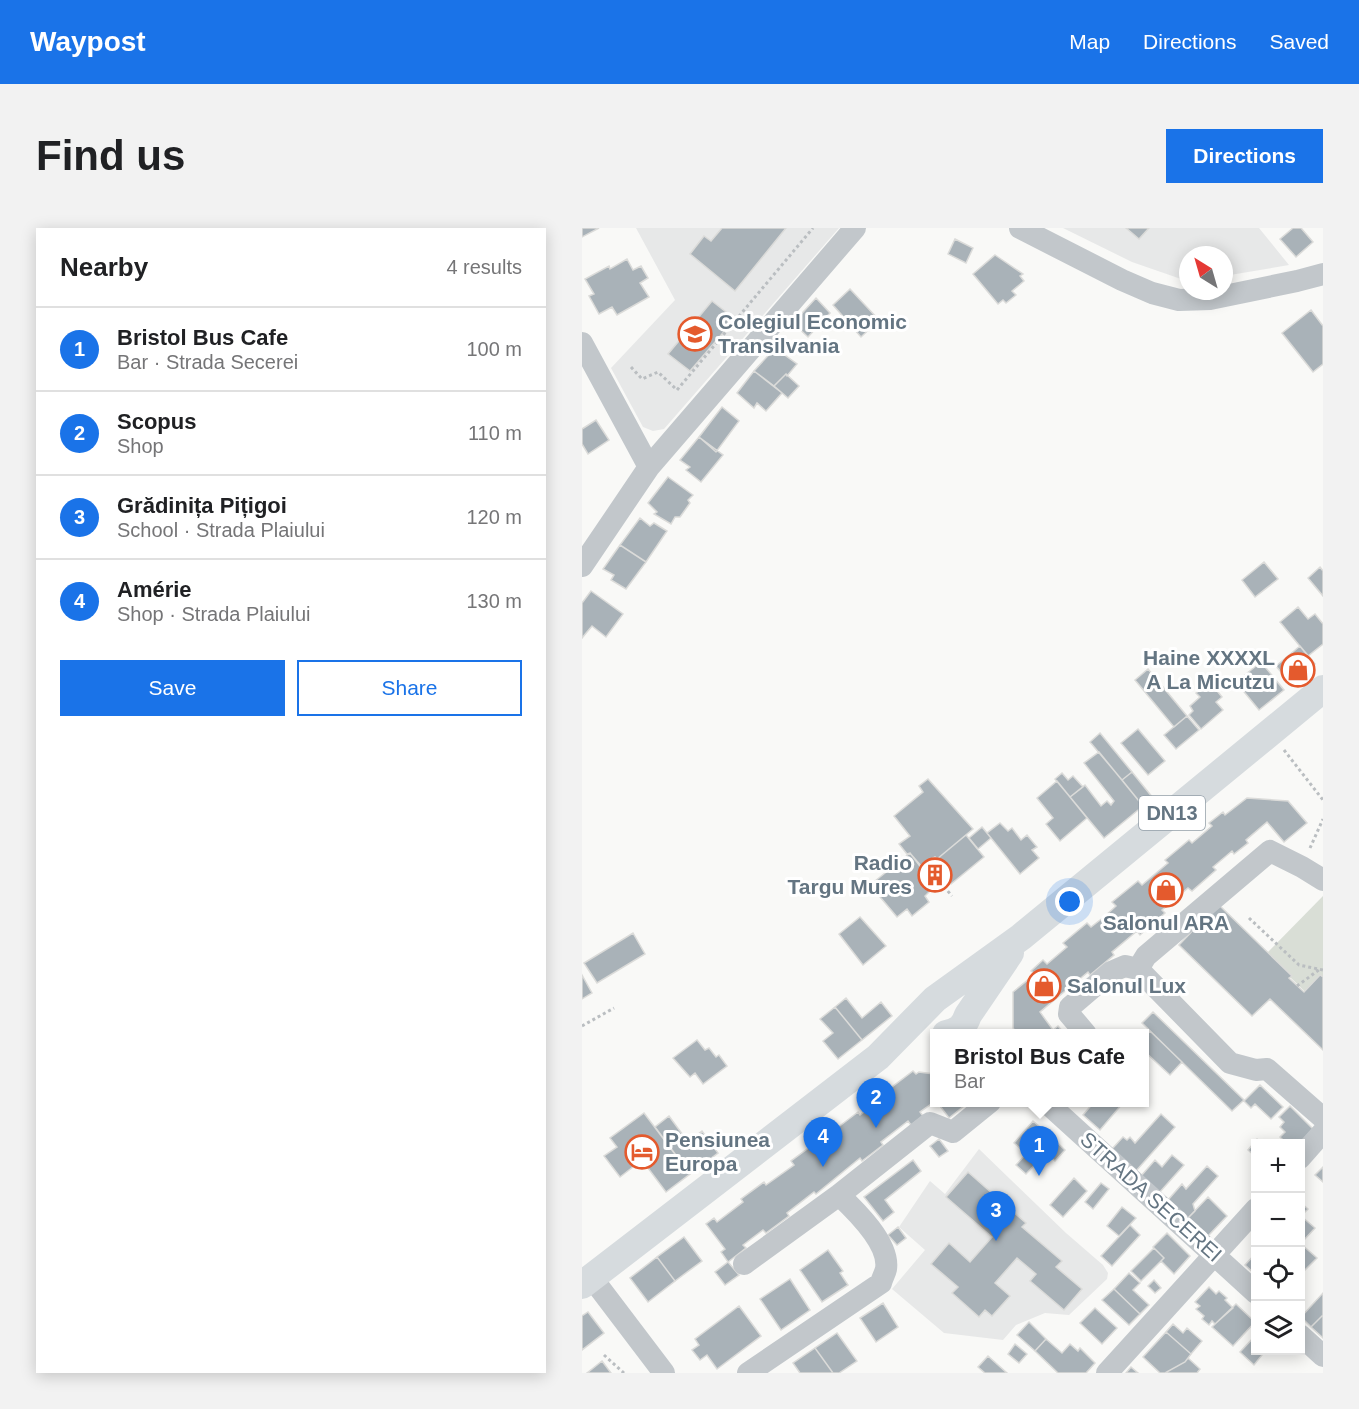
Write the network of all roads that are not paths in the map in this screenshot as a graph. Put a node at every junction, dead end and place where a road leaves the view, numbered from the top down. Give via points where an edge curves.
1 (855, 228) edge
2 (1020, 228) edge
3 (1323, 274) edge
4 (582, 344) edge
5 (649, 467) junction
6 (582, 566) edge
7 (1323, 689) edge
8 (1323, 880) edge
9 (1022, 937) junction
10 (1138, 969) junction
11 (936, 1000) junction
12 (956, 1029) edge
13 (956, 1029) edge
14 (1082, 1029) edge
15 (930, 1039) edge
16 (878, 1057) junction
17 (984, 1107) edge
18 (1051, 1107) edge
19 (1323, 1118) edge
20 (1323, 1132) edge
21 (1305, 1152) edge
22 (839, 1195) junction
23 (1251, 1215) edge
24 (1215, 1256) junction
25 (744, 1264) dead end
26 (587, 1281) edge
27 (1251, 1288) edge
28 (1305, 1340) edge
29 (1323, 1356) edge
30 (664, 1373) edge
31 (748, 1373) edge
32 (1107, 1373) edge

1 - 5 street
2 - 3 street via 1122,280 1179,300 1210,299
4 - 5 street
5 - 6 street
7 - 9 main road, DN13
8 - 10 street via 1270,851 1146,956
9 - 11 main road, DN13
9 - 12 main road, DN13
10 - 14 street via 1125,966 1110,972 1070,1007 1069,1014
10 - 19 street via 1230,1063 1267,1069
11 - 13 main road via 957,996 963,1001 967,1007
11 - 16 main road, DN13
15 - 16 main road, DN13
16 - 26 main road, DN13
17 - 22 street via 953,1131 930,1123
18 - 24 street, STRADA SECEREI
20 - 21 street
22 - 25 street
22 - 31 street via 861,1217 882,1248 886,1267 881,1283
23 - 24 street
24 - 27 street, STRADA SECEREI
24 - 32 street
26 - 30 street
28 - 29 street

